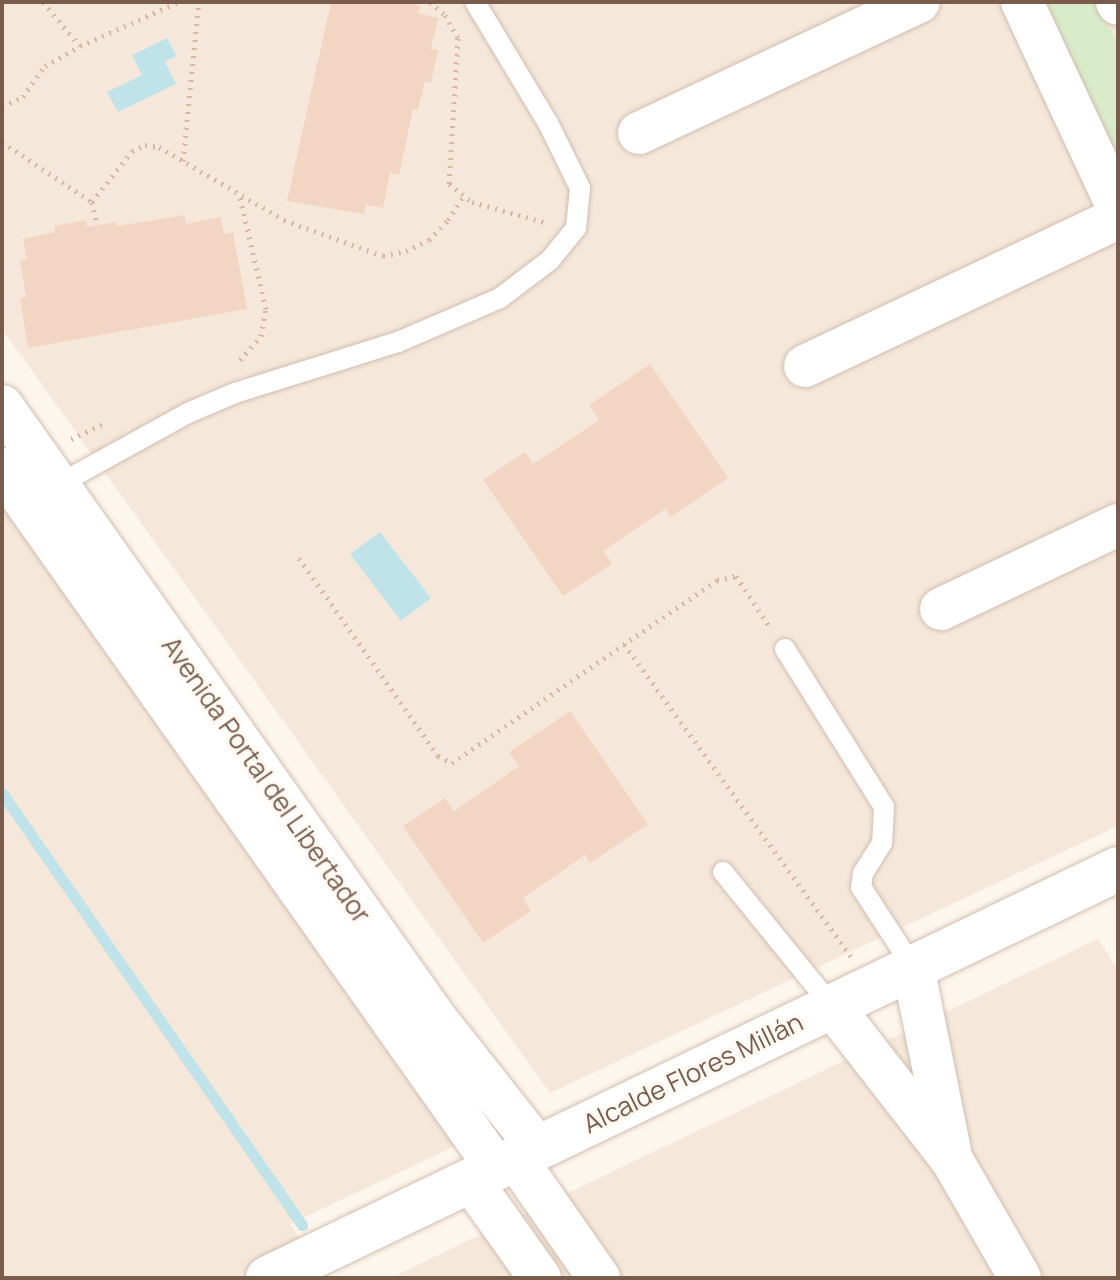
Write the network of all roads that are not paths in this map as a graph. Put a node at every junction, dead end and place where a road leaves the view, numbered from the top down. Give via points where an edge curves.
1 (475, 2) edge
2 (919, 2) edge
3 (1022, 2) edge
4 (639, 133) dead end
5 (1118, 208) edge
6 (1118, 218) edge
7 (805, 366) dead end
8 (2, 406) edge
9 (31, 478) edge
10 (1118, 525) edge
11 (941, 609) dead end
12 (785, 649) road end
13 (1118, 869) edge
14 (723, 872) dead end
15 (913, 967) junction
16 (832, 1006) junction
17 (952, 1160) junction
18 (506, 1164) junction
19 (268, 1278) edge
20 (540, 1278) edge
21 (599, 1278) edge
22 (1020, 1278) edge

1 - 9 lane via 548,123 580,188 576,228 550,260 500,298 398,342 235,393
2 - 4 street
3 - 5 street
6 - 7 street
8 - 9 street, Avenida Portal del Libertador
9 - 18 street, Avenida Portal del Libertador
10 - 11 street
12 - 15 lane via 884,807 882,843 863,873 861,887
13 - 15 street, Alcalde Flores Millán
14 - 16 lane
15 - 16 street, Alcalde Flores Millán
15 - 17 street
16 - 17 street
16 - 18 street, Alcalde Flores Millán
17 - 22 street
18 - 19 street, Alcalde Flores Millán
18 - 20 street, Avenida Portal del Libertador
18 - 21 street, Avenida Portal del Libertador

